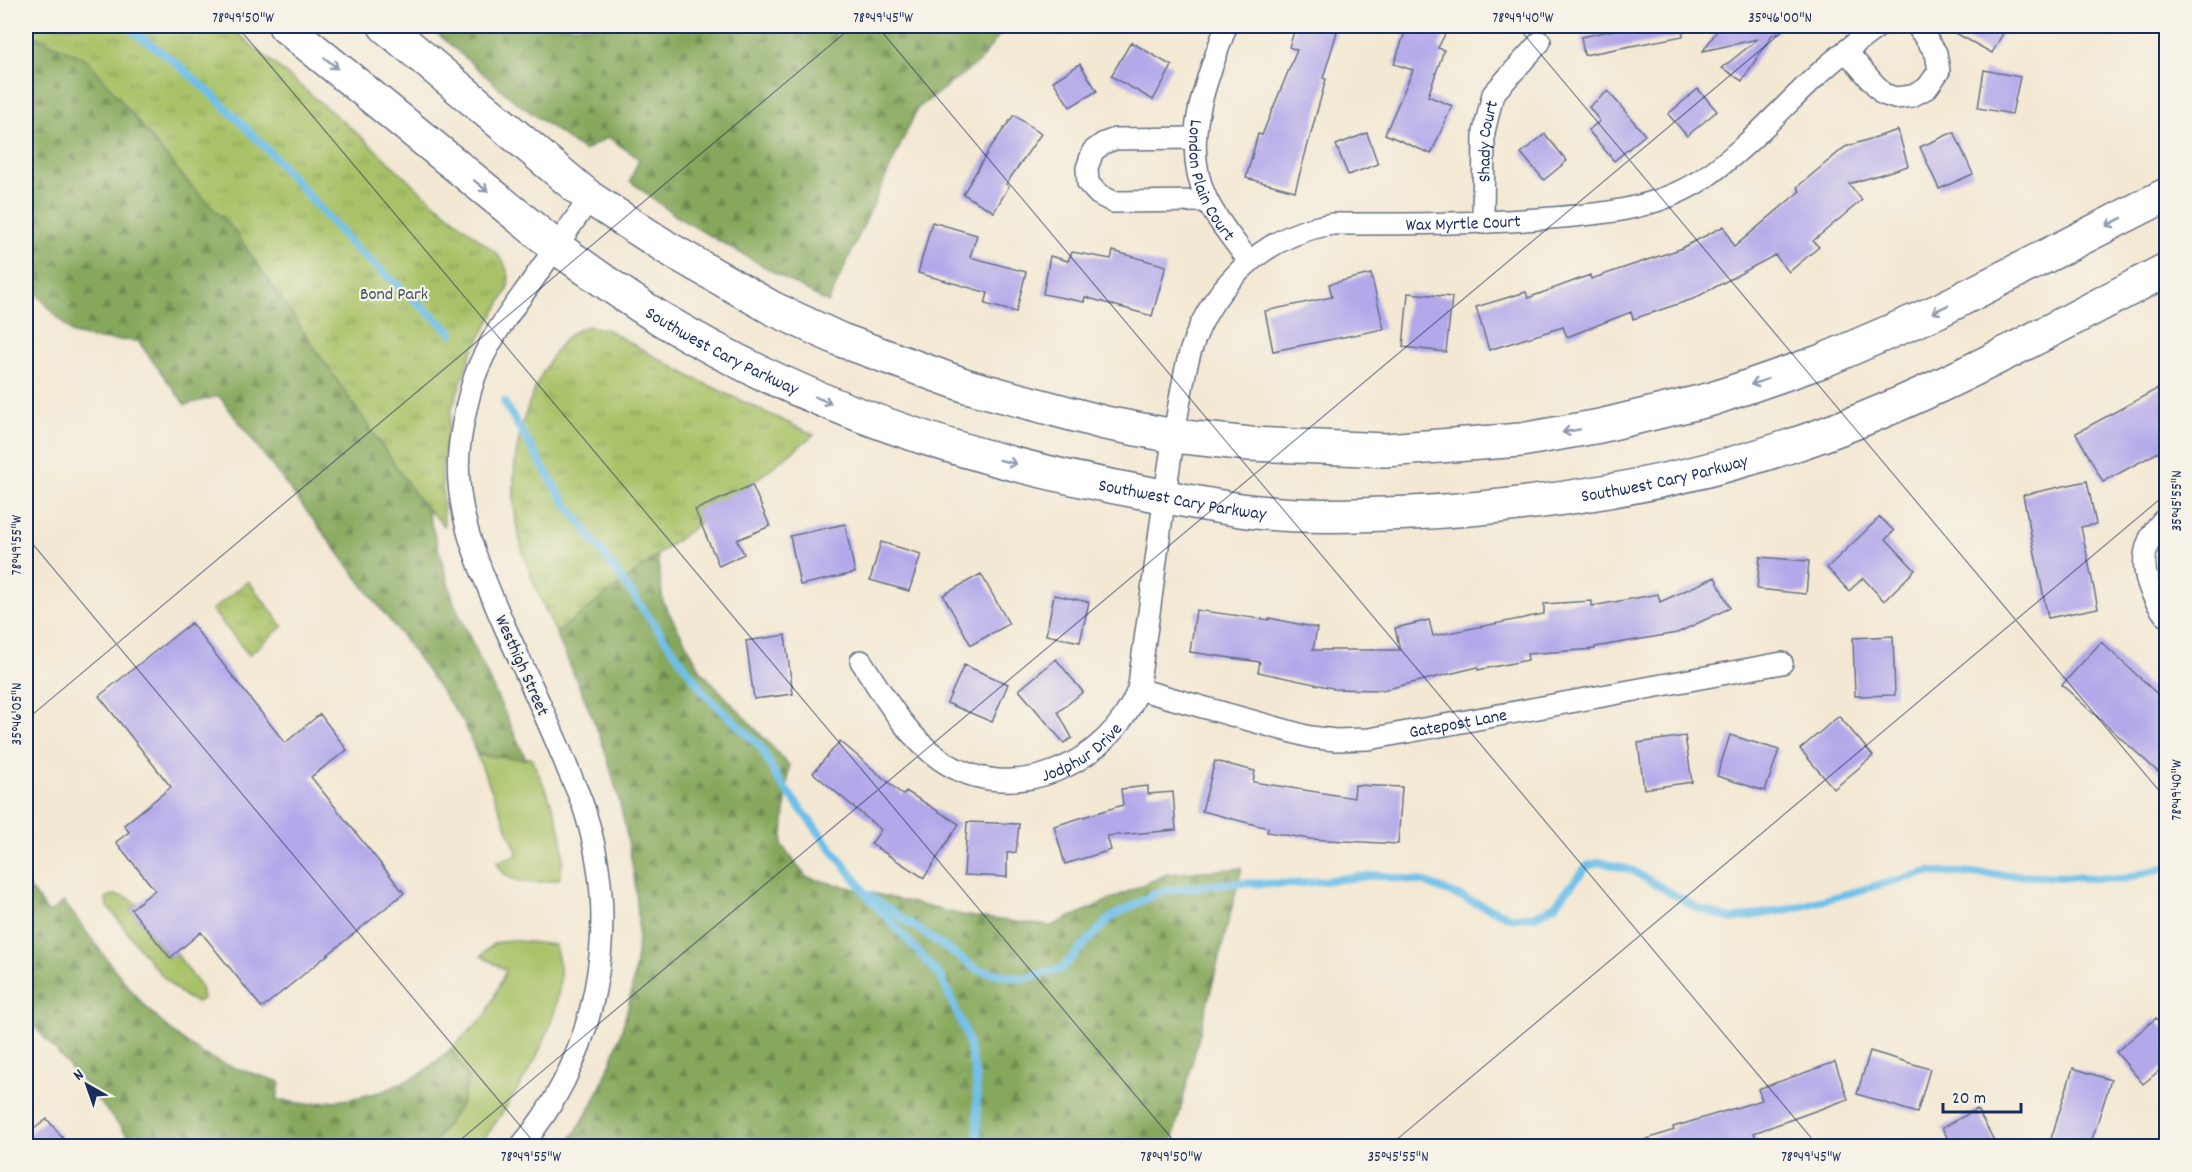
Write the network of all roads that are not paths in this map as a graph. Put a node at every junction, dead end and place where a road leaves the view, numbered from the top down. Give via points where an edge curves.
1 (285, 26) edge
2 (385, 26) edge
3 (1226, 26) edge
4 (1879, 26) edge
5 (1917, 26) edge
6 (1540, 42) dead end
7 (1846, 51) junction
8 (1194, 138) junction
9 (590, 198) junction
10 (2165, 200) edge
11 (1207, 201) junction
12 (1483, 223) junction
13 (556, 247) junction
14 (1248, 261) junction
15 (2166, 270) edge
16 (1174, 436) junction
17 (1165, 496) junction
18 (2166, 518) edge
19 (2166, 616) edge
20 (861, 661) dead end
21 (1782, 663) dead end
22 (1138, 689) junction
23 (521, 1146) edge

1 -> 13 main road, Southwest Cary Parkway
2 - 9 main road
3 - 8 street, London Plain Court via 1200,104
4 - 7 street, Wax Myrtle Court
5 - 7 street via 1936,53 1939,71 1927,88 1912,96 1895,98 1883,94
6 - 12 street, Shady Court via 1493,94 1484,132
7 - 12 street, Wax Myrtle Court via 1736,153 1679,193 1599,215
8 - 11 street, London Plain Court via 1198,177
8 - 11 street via 1115,139 1104,143 1093,151 1086,168 1088,183 1113,202
9 - 13 street, Westhigh Street
9 - 16 main road via 772,308 841,340 967,386 1105,423
10 -> 16 main road via 1938,311 1833,356 1712,399 1656,414 1521,440 1385,450
11 - 14 street, London Plain Court
12 - 14 street, Wax Myrtle Court via 1314,227
13 -> 17 main road, Southwest Cary Parkway via 663,320 815,396 932,440 997,459 1080,481
13 - 23 street, Westhigh Street via 499,327 476,374 458,468 460,498 476,560 586,814 598,865 602,908 599,969 581,1044 550,1107
14 - 16 street, Wax Myrtle Court via 1212,303 1199,327 1187,362
15 - 17 main road, Southwest Cary Parkway via 1980,366 1846,426 1785,448 1664,481 1523,505 1355,516 1258,512
16 - 17 street, Wax Myrtle Court
17 - 22 street, Jodphur Drive
18 - 19 street via 2144,550 2145,574 2152,595
20 - 22 street, Jodphur Drive via 918,740 960,771 988,779 1036,778 1082,759 1119,723
21 - 22 street, Gatepost Lane via 1369,739 1310,738

